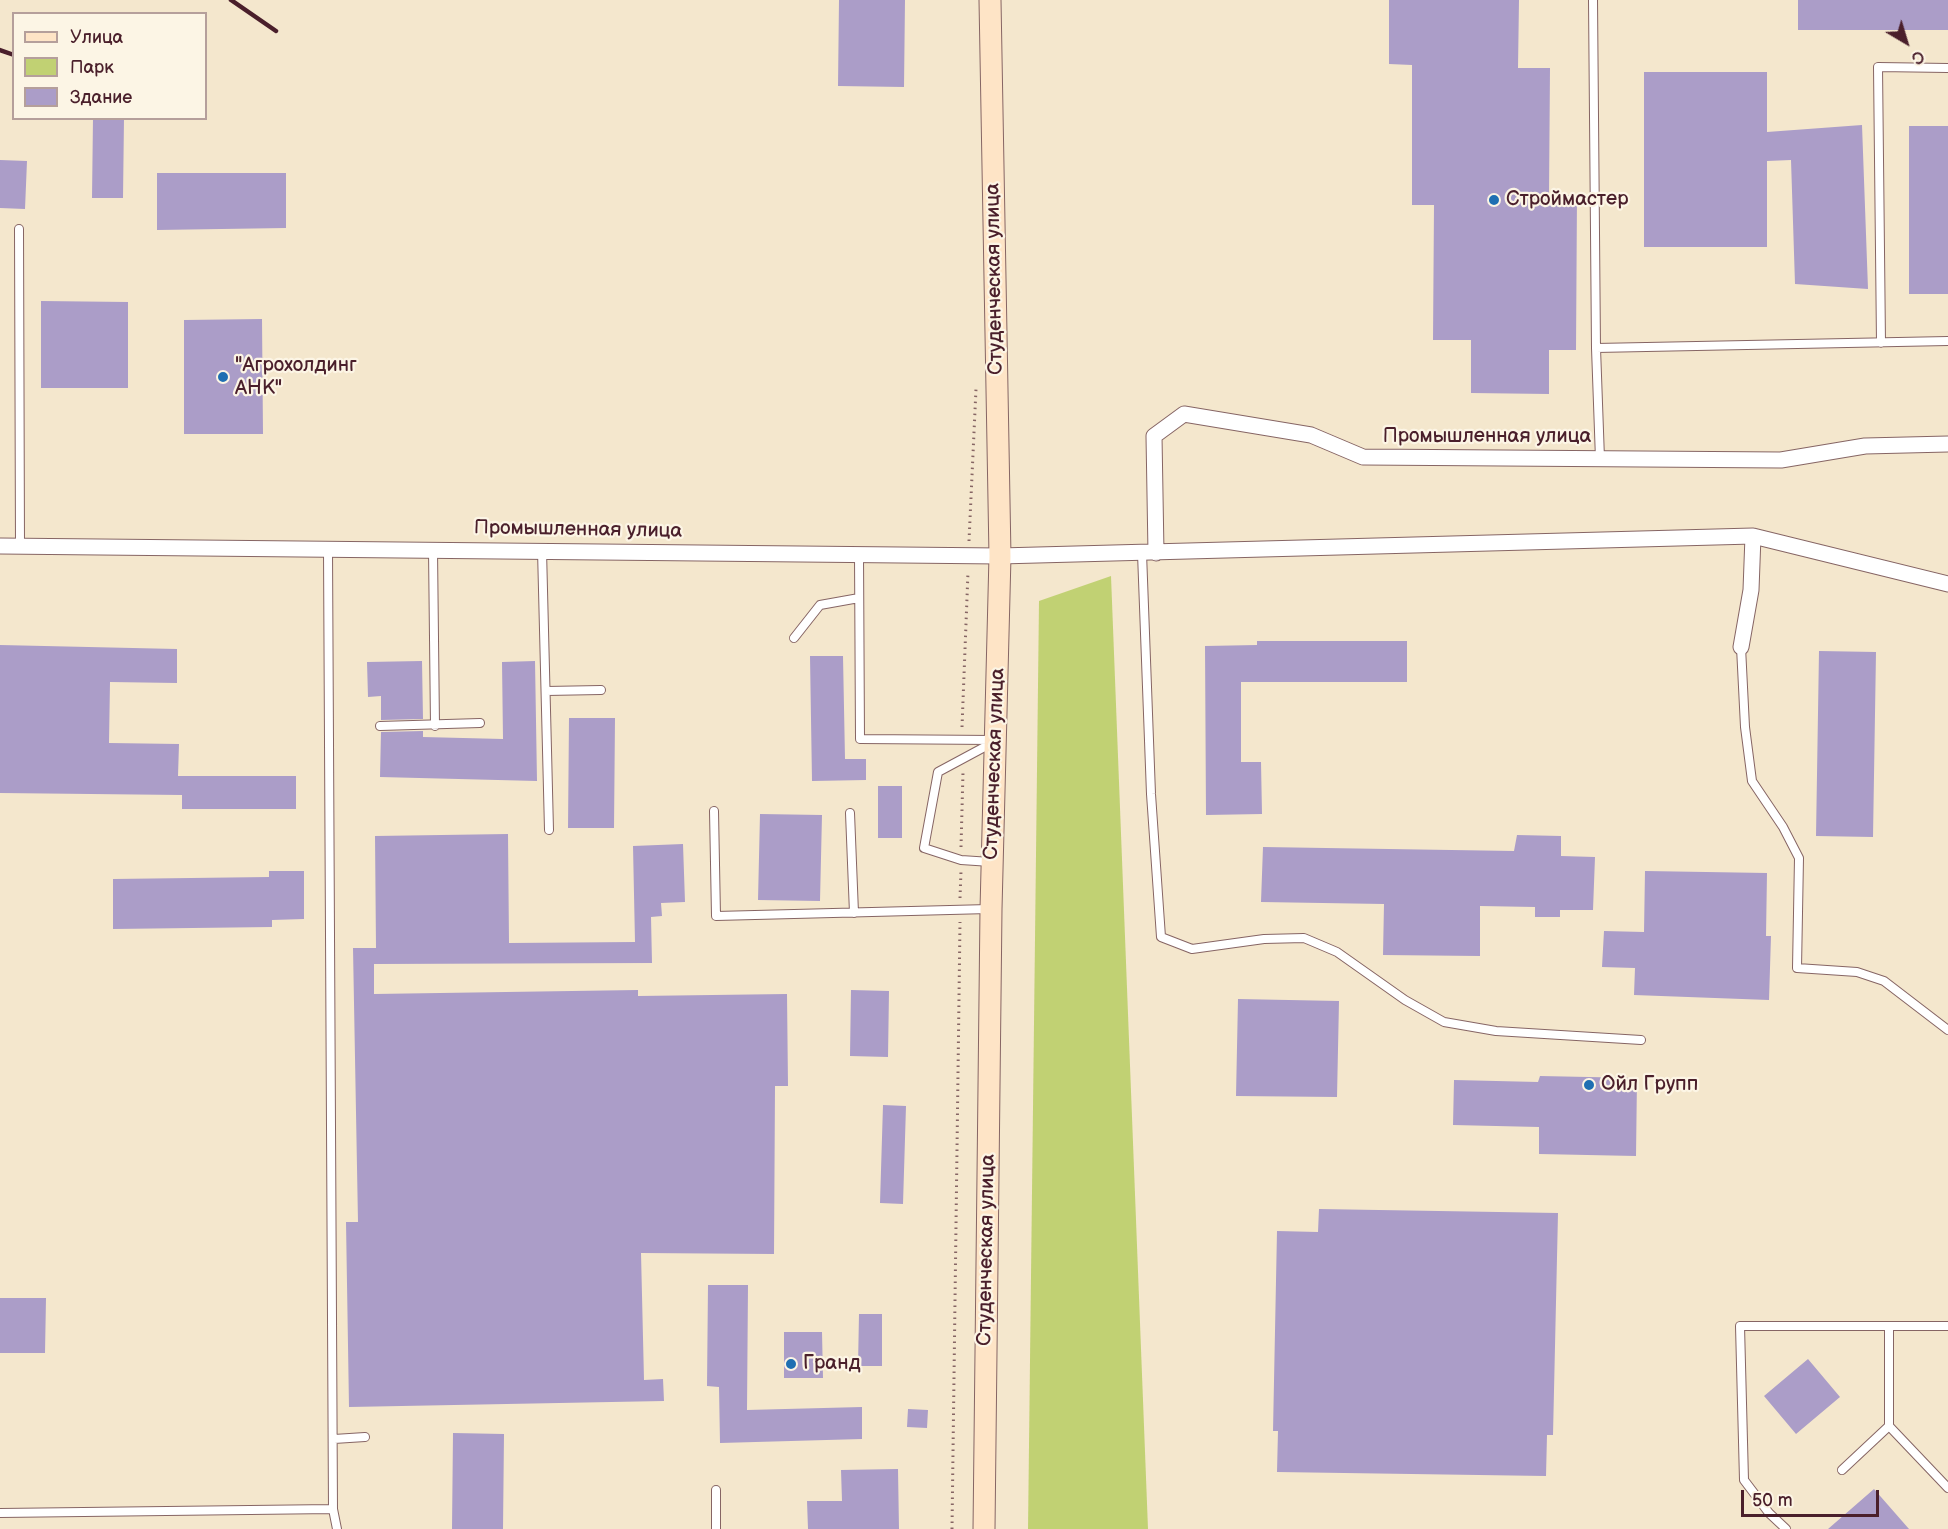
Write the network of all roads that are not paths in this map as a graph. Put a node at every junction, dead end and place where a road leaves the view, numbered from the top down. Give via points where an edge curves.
1 (990, 0) edge
2 (1593, 0) edge
3 (1948, 68) edge
4 (19, 229) dead end
5 (1948, 341) edge
6 (1881, 342) junction
7 (1596, 348) junction
8 (1948, 444) edge
9 (1600, 459) junction
10 (1753, 536) junction
11 (0, 546) edge
12 (20, 547) junction
13 (328, 550) junction
14 (432, 550) junction
15 (542, 550) junction
16 (1149, 553) junction
17 (859, 555) junction
18 (1000, 556) junction
19 (1948, 584) edge
20 (859, 598) junction
21 (794, 638) dead end
22 (1741, 647) joint
23 (601, 690) dead end
24 (546, 692) junction
25 (480, 723) dead end
26 (380, 726) dead end
27 (435, 726) junction
28 (996, 740) junction
29 (714, 811) dead end
30 (850, 813) dead end
31 (549, 830) dead end
32 (992, 862) junction
33 (991, 909) junction
34 (854, 913) junction
35 (1948, 1030) edge
36 (1641, 1040) dead end
37 (1889, 1326) junction
38 (1948, 1326) edge
39 (1889, 1426) junction
40 (364, 1437) dead end
41 (334, 1439) junction
42 (1842, 1470) dead end
43 (1948, 1488) edge
44 (716, 1490) dead end
45 (333, 1509) junction
46 (0, 1513) edge
47 (337, 1529) edge
48 (716, 1529) edge
49 (984, 1529) edge
50 (1786, 1529) edge

1 - 18 main road, Студенческая улица
2 - 7 lane
3 - 6 lane via 1878,67
4 - 12 lane
5 - 6 lane
6 - 7 lane
7 - 9 lane
8 - 9 street, Промышленная улица via 1865,446 1781,460
9 - 16 street, Промышленная улица via 1363,458 1311,435 1184,414 1155,436
10 - 16 street, Промышленная улица
10 - 19 street, Промышленная улица
10 - 22 street via 1751,590
11 - 12 street, Промышленная улица
12 - 13 street, Промышленная улица
13 - 14 street, Промышленная улица
13 - 41 lane
14 - 15 street, Промышленная улица
14 - 27 lane
15 - 17 street, Промышленная улица
15 - 24 lane
16 - 18 street, Промышленная улица
16 - 36 lane via 1151,794 1161,937 1192,949 1304,938 1337,952 1444,1022 1496,1031
17 - 18 street, Промышленная улица
17 - 20 lane
18 - 28 main road, Студенческая улица
20 - 21 lane via 820,605
20 - 28 lane via 860,739
22 - 35 lane via 1752,781 1799,858 1797,968 1857,972 1884,981
23 - 24 lane
24 - 31 lane
25 - 27 lane
26 - 27 lane
28 - 32 main road, Студенческая улица
28 - 32 lane via 938,772 924,848 961,860
29 - 34 lane via 716,916
30 - 34 lane
32 - 33 main road, Студенческая улица
33 - 34 lane
33 - 49 main road, Студенческая улица
37 - 38 lane
37 - 39 lane
37 - 50 lane via 1740,1326 1744,1480
39 - 42 lane
39 - 43 lane
40 - 41 lane
41 - 45 lane
44 - 48 lane
45 - 46 lane
45 - 47 lane

